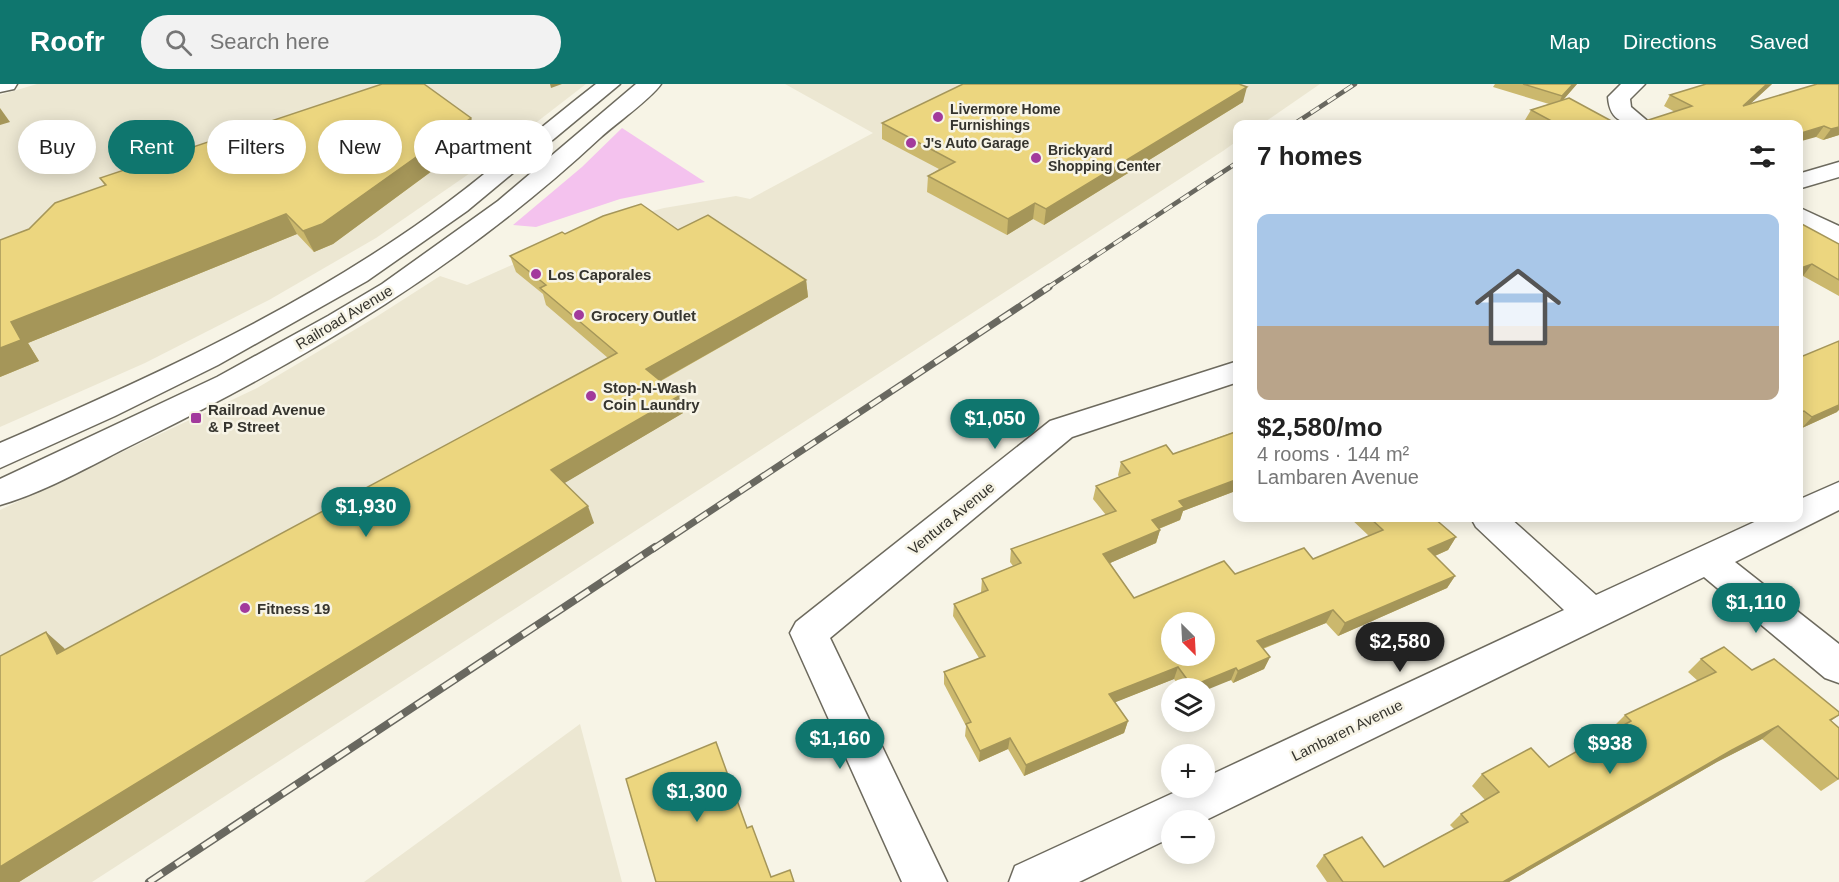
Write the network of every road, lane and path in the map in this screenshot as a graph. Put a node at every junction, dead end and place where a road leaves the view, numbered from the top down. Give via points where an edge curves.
1 (6, 84) edge
2 (609, 84) edge
3 (650, 84) edge
4 (1634, 84) edge
5 (0, 86) edge
6 (1635, 120) edge
7 (1839, 169) edge
8 (1803, 180) edge
9 (1803, 217) edge
10 (1839, 236) edge
11 (1233, 373) edge
12 (0, 456) edge
13 (0, 493) edge
14 (1839, 495) edge
15 (1803, 513) edge
16 (1492, 522) edge
17 (1786, 522) edge
18 (1707, 560) junction
19 (1591, 614) junction
20 (1839, 666) edge
21 (925, 882) edge
22 (1031, 882) edge

1 - 5 street
2 - 12 street, Railroad Avenue via 453,211 354,277 229,348
3 - 13 street, Railroad Avenue via 505,208 385,293 204,396
4 - 6 street via 1619,97 1620,109
7 - 8 street
9 - 10 street
11 - 21 street, Ventura Avenue via 1061,429 809,633
14 - 15 street
16 - 19 street
17 - 18 street, Lambaren Avenue
18 - 19 street, Lambaren Avenue
18 - 20 street
19 - 22 street, Lambaren Avenue

